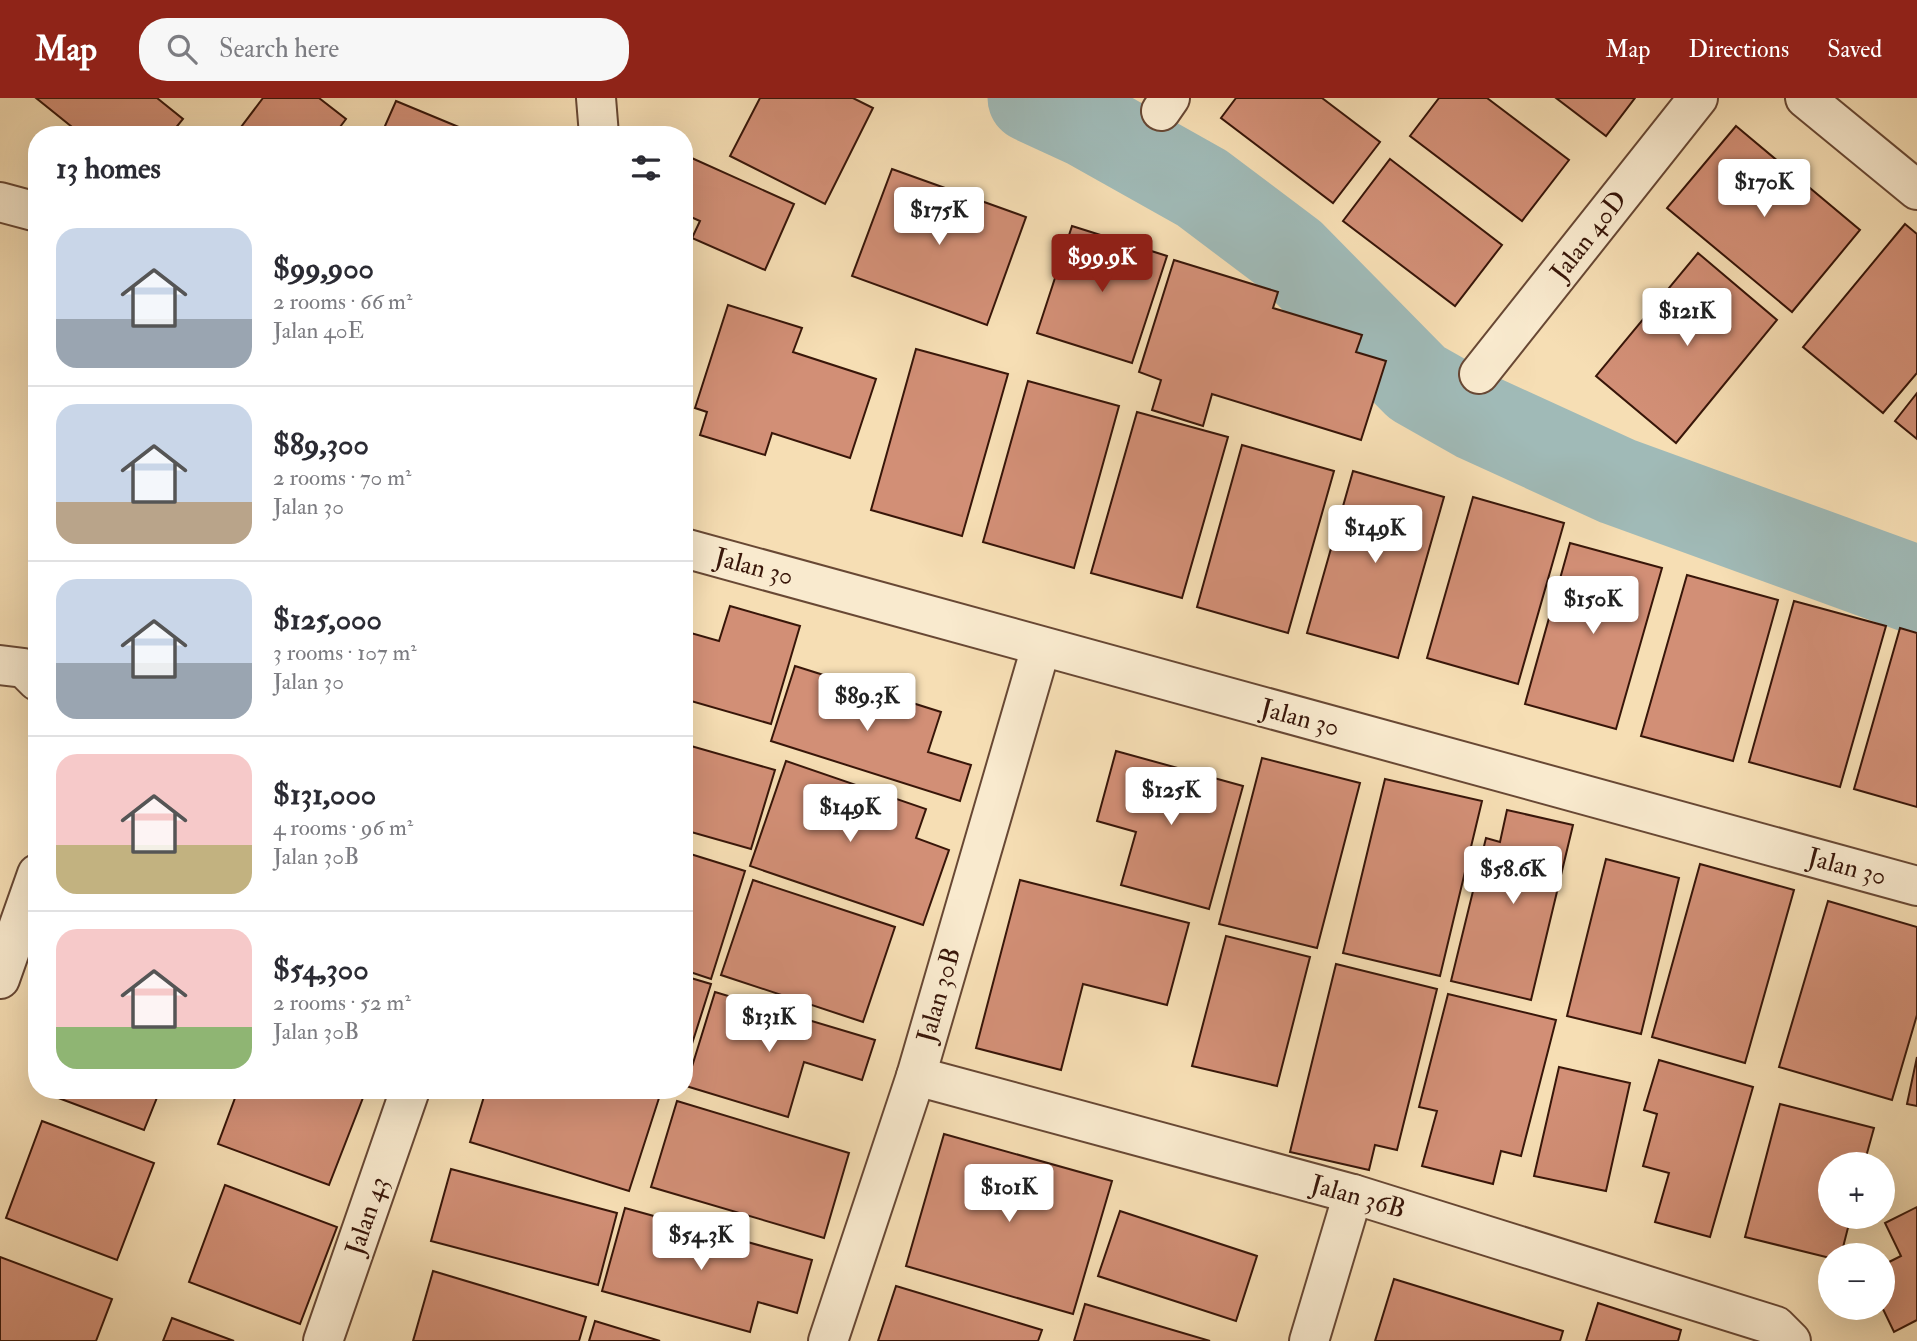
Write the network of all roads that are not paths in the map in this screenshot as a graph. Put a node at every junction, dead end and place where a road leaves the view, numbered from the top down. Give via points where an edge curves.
1 (596, 98) edge
2 (1698, 98) edge
3 (1805, 98) edge
4 (598, 126) edge
5 (1917, 190) edge
6 (0, 202) edge
7 (28, 210) edge
8 (1479, 374) dead end
9 (693, 550) edge
10 (1041, 647) junction
11 (0, 665) edge
12 (28, 672) edge
13 (1917, 886) edge
14 (28, 900) edge
15 (0, 979) edge
16 (916, 1076) junction
17 (407, 1099) edge
18 (1353, 1194) junction
19 (323, 1341) edge
20 (828, 1341) edge
21 (1309, 1341) edge
22 (1791, 1341) edge

1 - 4 street
2 - 8 street, Jalan 40D
3 - 5 street
6 - 7 street
9 - 10 street, Jalan 30
10 - 13 street, Jalan 30
10 - 16 street, Jalan 30B
11 - 12 street
14 - 15 street
16 - 18 street, Jalan 36B
16 - 20 street, Jalan 30B
17 - 19 street, Jalan 43
18 - 21 street
18 - 22 street, Jalan 36B via 1776,1326

